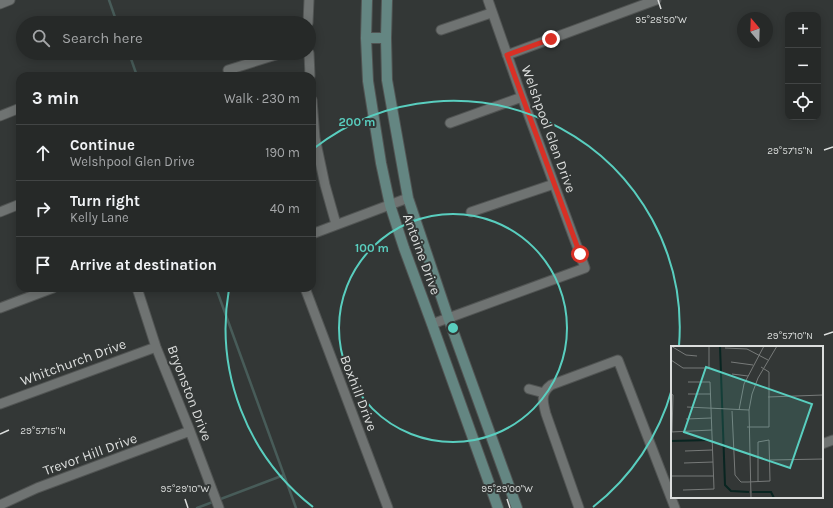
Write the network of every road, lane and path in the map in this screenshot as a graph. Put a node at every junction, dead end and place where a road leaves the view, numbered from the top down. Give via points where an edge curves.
1 (10, 0) edge
2 (309, 0) edge
3 (367, 0) edge
4 (387, 0) edge
5 (488, 0) edge
6 (656, 0) edge
7 (0, 4) edge
8 (491, 13) junction
9 (308, 16) edge
10 (441, 30) dead end
11 (366, 38) junction
12 (386, 38) junction
13 (507, 55) junction
14 (260, 60) edge
15 (309, 60) edge
16 (228, 70) dead end
17 (310, 72) edge
18 (522, 97) junction
19 (16, 110) edge
20 (0, 116) edge
21 (450, 123) dead end
22 (316, 147) edge
23 (554, 184) junction
24 (408, 198) junction
25 (390, 205) junction
26 (16, 206) edge
27 (0, 212) edge
28 (471, 212) dead end
29 (336, 224) junction
30 (316, 232) edge
31 (42, 292) edge
32 (138, 292) edge
33 (307, 292) edge
34 (0, 308) edge
35 (448, 317) junction
36 (432, 324) junction
37 (156, 347) junction
38 (530, 389) dead end
39 (544, 393) junction
40 (0, 404) edge
41 (190, 430) junction
42 (833, 440) edge
43 (823, 444) edge
44 (495, 448) junction
45 (478, 454) junction
46 (671, 491) edge
47 (674, 498) edge
48 (0, 505) edge
49 (218, 507) edge
50 (388, 508) edge
51 (498, 508) edge
52 (517, 508) edge
53 (579, 508) edge
54 (675, 508) edge

1 - 7 street
2 - 9 street
3 - 11 main road, Antoine Drive
4 - 12 main road, Antoine Drive
5 - 8 street, Welshpool Glen Drive
6 - 13 street
8 - 10 street
8 - 13 street, Welshpool Glen Drive
11 - 12 main road
11 - 25 main road, Antoine Drive via 373,121
12 - 24 main road, Antoine Drive via 387,80
13 - 18 street, Welshpool Glen Drive
14 - 16 street
15 - 17 street
18 - 21 street
18 - 23 street, Welshpool Glen Drive
19 - 20 street
22 - 29 street
23 - 28 street
23 - 35 street, Welshpool Glen Drive via 585,268
24 - 25 street
24 - 35 main road, Antoine Drive
25 - 29 street
25 - 36 main road, Antoine Drive
26 - 27 street
29 - 30 street
31 - 34 street
32 - 37 street, Bryonston Drive
33 - 50 street, Boxhill Drive
35 - 36 street
35 - 44 main road, Antoine Drive
36 - 45 main road, Antoine Drive
37 - 40 street, Whitchurch Drive
37 - 41 street, Bryonston Drive
38 - 39 street
39 - 46 street via 551,385 618,360
39 - 53 street via 544,406 549,423
41 - 48 street, Trevor Hill Drive via 37,488
41 - 49 street, Bryonston Drive
42 - 43 street
44 - 45 main road
44 - 52 main road, Antoine Drive
45 - 51 main road, Antoine Drive
47 - 54 street

